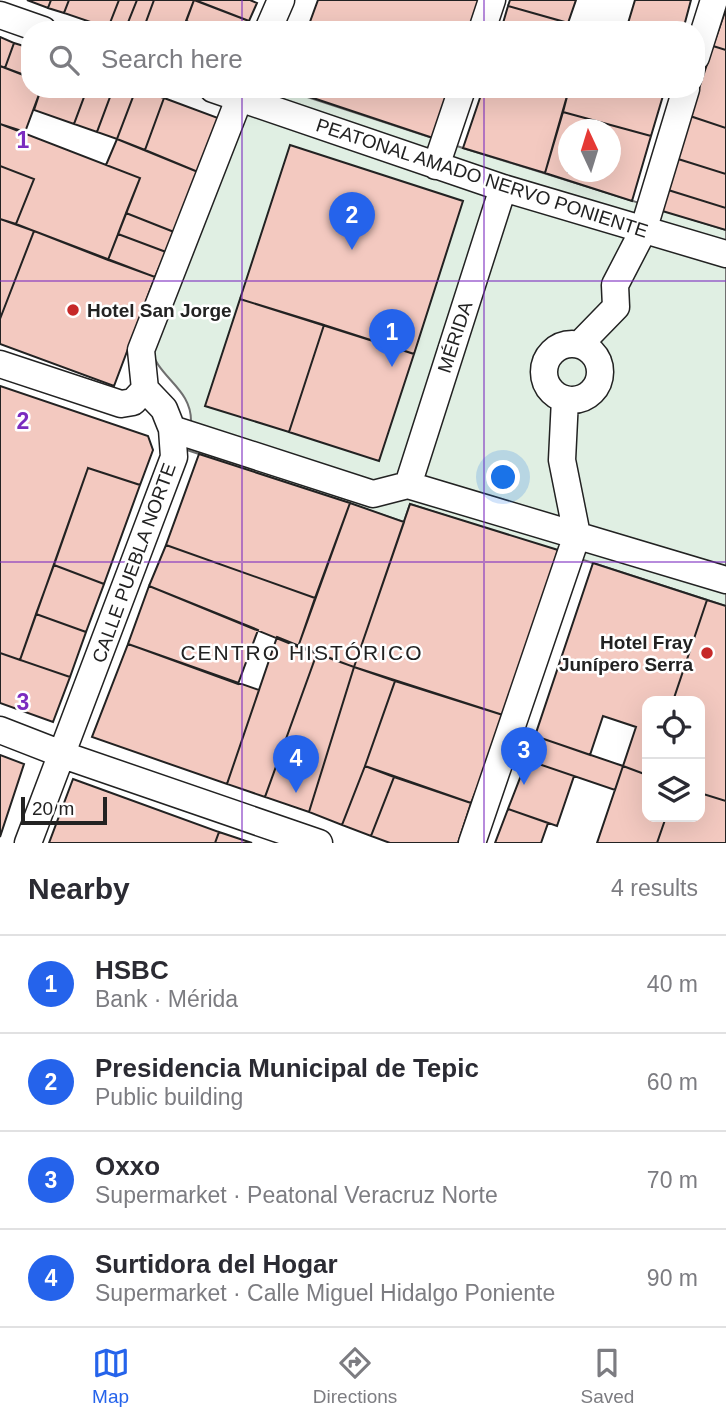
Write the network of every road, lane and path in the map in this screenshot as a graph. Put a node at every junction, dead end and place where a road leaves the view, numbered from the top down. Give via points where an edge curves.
1 (281, 0) edge
2 (492, 0) edge
3 (714, 0) edge
4 (0, 15) edge
5 (272, 21) edge
6 (485, 21) edge
7 (21, 22) edge
8 (705, 28) edge
9 (239, 98) edge
10 (254, 98) edge
11 (459, 98) edge
12 (683, 98) edge
13 (436, 166) junction
14 (503, 188) junction
15 (643, 231) junction
16 (726, 254) edge
17 (580, 344) junction
18 (0, 364) edge
19 (145, 389) junction
20 (565, 399) junction
21 (173, 429) junction
22 (408, 485) junction
23 (578, 535) junction
24 (726, 580) edge
25 (0, 730) edge
26 (61, 754) junction
27 (28, 843) edge
28 (319, 843) edge
29 (472, 843) edge

1 - 5 street
2 - 6 street
3 - 8 street
4 - 7 street
9 - 19 street via 141,350
10 - 13 street, PEATONAL AMADO NERVO PONIENTE
11 - 13 street
12 - 15 street
13 - 14 street, PEATONAL AMADO NERVO PONIENTE
14 - 15 street, PEATONAL AMADO NERVO PONIENTE
14 - 22 street, MÉRIDA
15 - 16 street, PEATONAL AMADO NERVO PONIENTE
15 - 17 street via 615,285 616,307
17 - 20 street via 596,357 600,378 588,395
17 - 20 street via 560,346 545,360 545,381
18 - 19 street via 121,404 133,402
19 - 21 street via 164,408
20 - 23 street via 562,460
21 - 22 street via 373,494
21 - 26 street, CALLE PUEBLA NORTE via 174,457
22 - 23 street
23 - 24 street
23 - 29 street
25 - 26 street
26 - 27 street, CALLE PUEBLA NORTE
26 - 28 street

